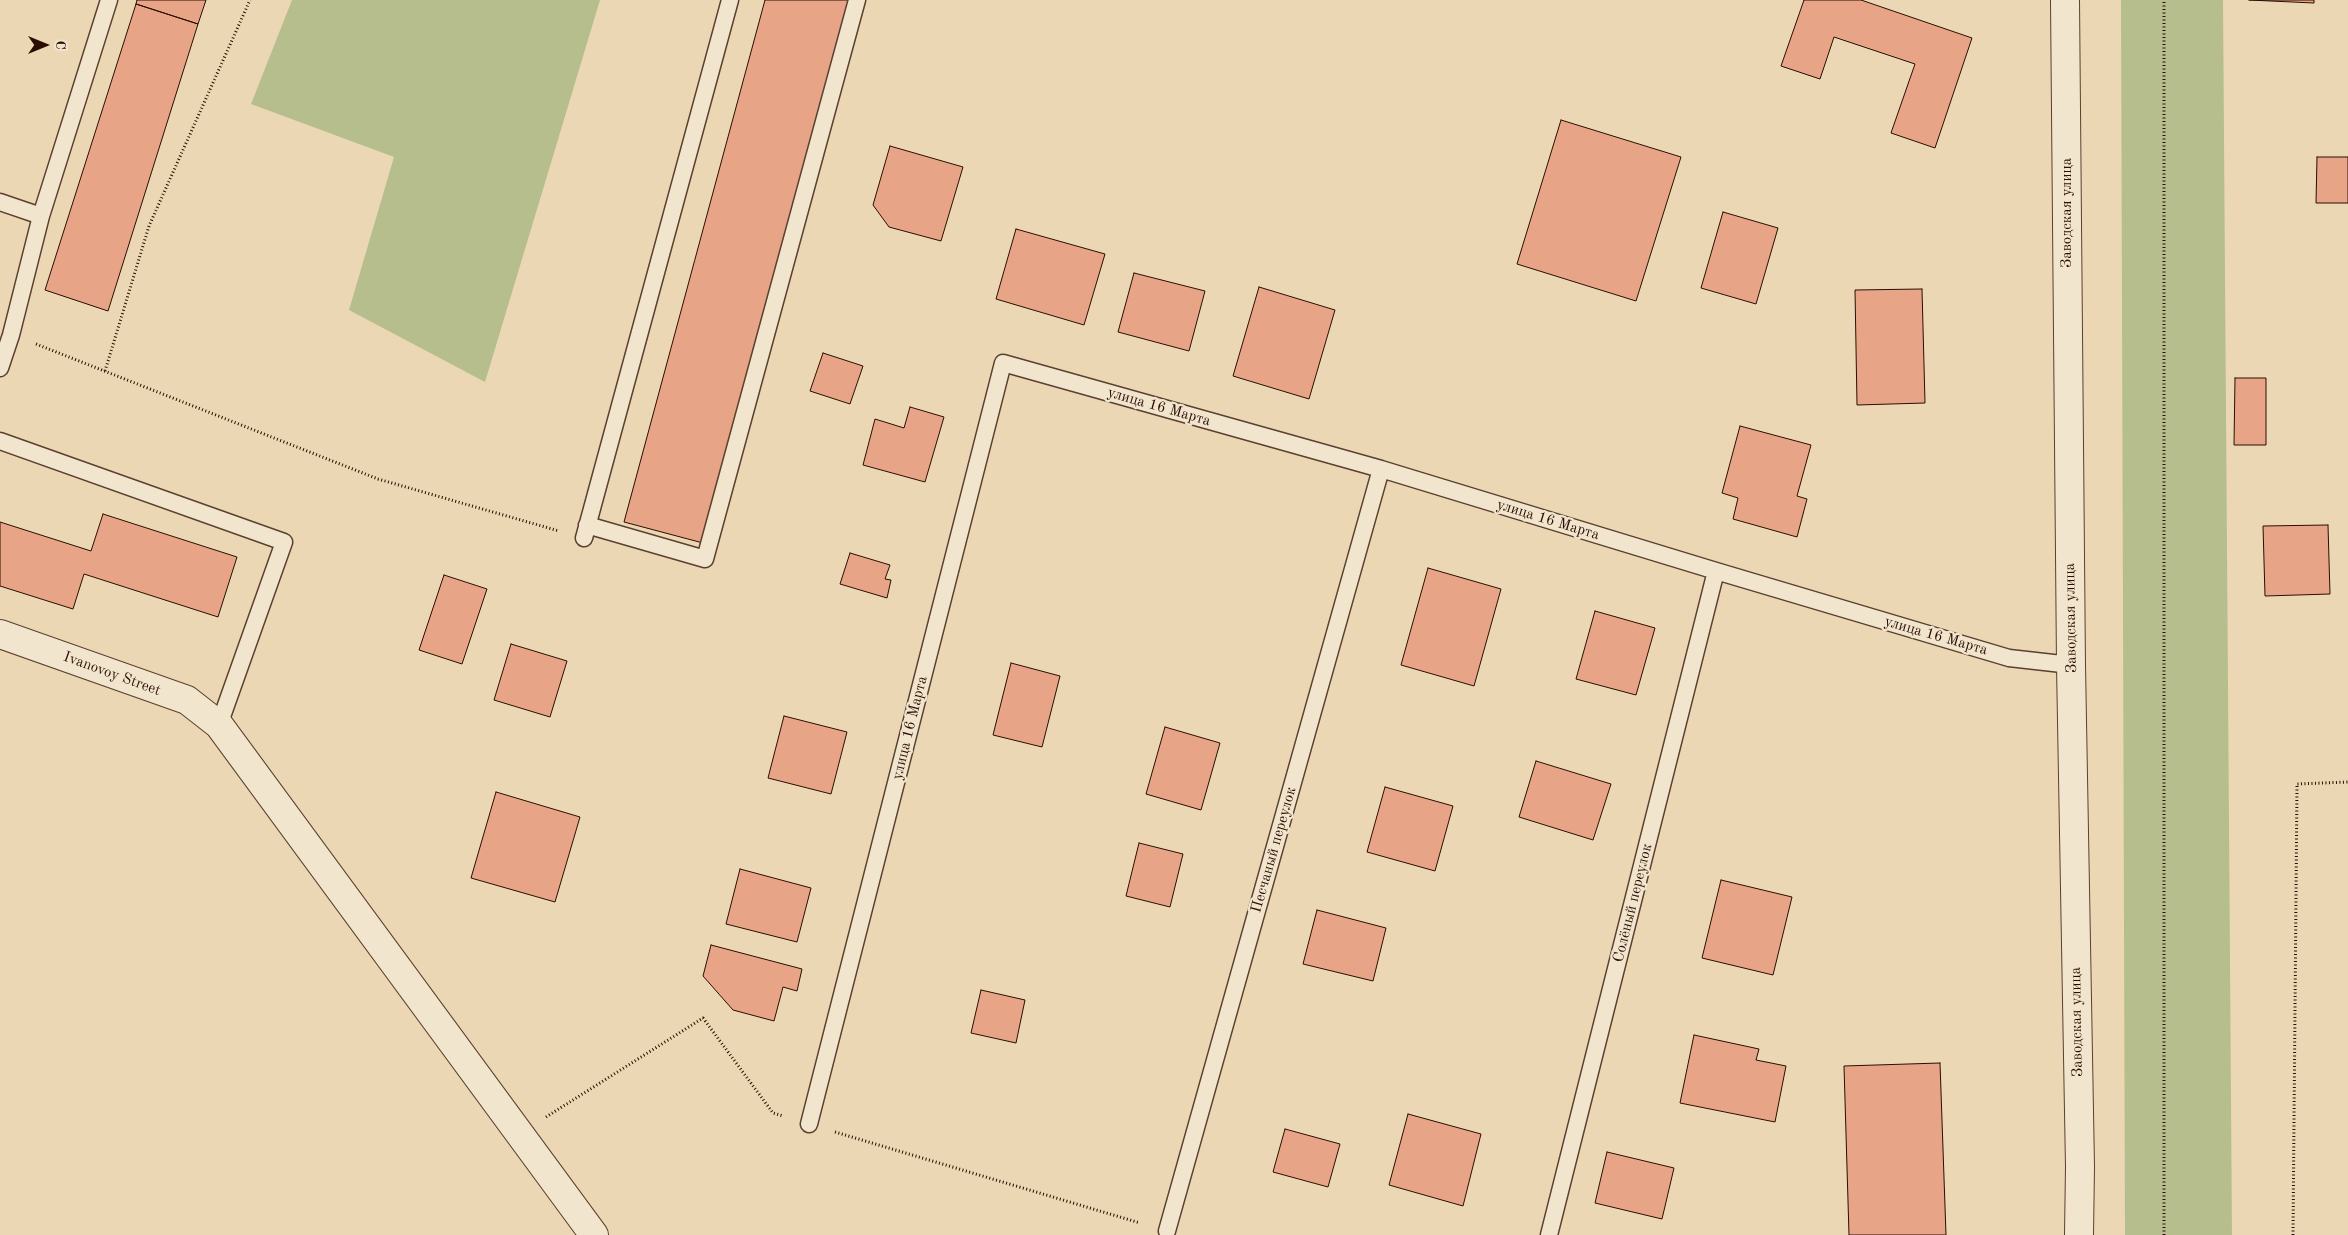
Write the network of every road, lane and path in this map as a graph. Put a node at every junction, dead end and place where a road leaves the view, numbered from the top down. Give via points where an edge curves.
1 (109, 0) edge
2 (250, 0) edge
3 (730, 0) edge
4 (857, 0) edge
5 (2065, 0) edge
6 (2164, 0) edge
7 (0, 202) edge
8 (41, 216) junction
9 (11, 334) junction
10 (0, 368) edge
11 (105, 372) junction
12 (0, 441) edge
13 (1381, 468) junction
14 (586, 531) junction
15 (1716, 571) junction
16 (0, 634) edge
17 (2071, 665) junction
18 (219, 725) junction
19 (2348, 782) edge
20 (542, 1119) dead end
21 (809, 1124) junction
22 (1167, 1231) joint
23 (594, 1235) edge
24 (1549, 1235) edge
25 (2079, 1235) edge
26 (2164, 1235) edge
27 (2293, 1235) edge

1 - 8 lane
2 - 11 path via 149,226
3 - 14 lane
4 - 14 lane via 705,559
5 - 17 street, Заводская улица
6 - 26 path
7 - 8 lane
8 - 9 lane
9 - 10 lane
9 - 11 path
11 - 14 path via 378,479
12 - 18 lane via 284,542
13 - 15 lane, улица 16 Марта
13 - 21 lane, улица 16 Марта via 1003,363
13 - 22 lane, Песчаный переулок
15 - 17 lane, улица 16 Марта via 2010,658
15 - 24 lane, Солёный переулок
16 - 18 street, Ivanovoy Street via 187,700
17 - 25 street, Заводская улица
18 - 23 street, Ivanovoy Street
19 - 27 path via 2297,784
20 - 21 path via 703,1018 773,1113
21 - 22 path

